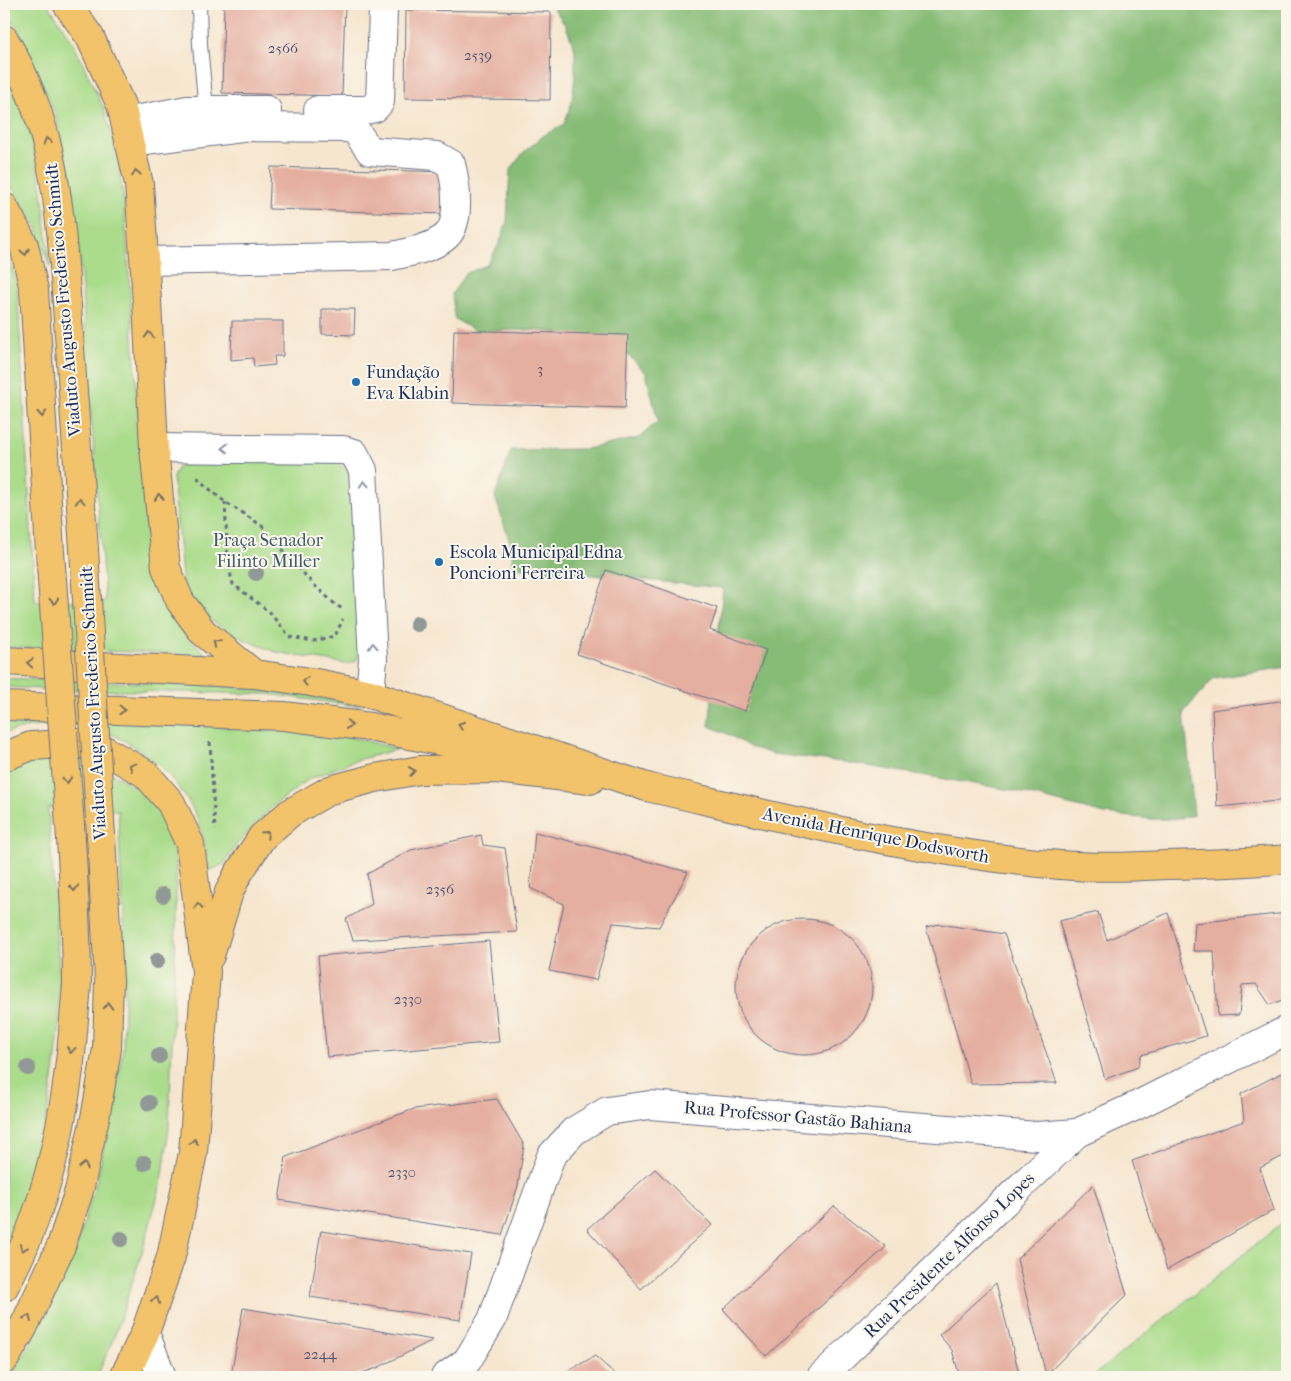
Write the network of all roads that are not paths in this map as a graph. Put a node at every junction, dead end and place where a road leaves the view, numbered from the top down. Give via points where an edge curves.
1 (67, 4) edge
2 (199, 4) edge
3 (383, 10) dead end
4 (4, 39) edge
5 (206, 110) junction
6 (127, 132) junction
7 (4, 207) edge
8 (144, 261) junction
9 (154, 448) junction
10 (4, 661) edge
11 (254, 674) junction
12 (370, 694) junction
13 (4, 706) edge
14 (4, 756) edge
15 (607, 774) junction
16 (646, 787) junction
17 (1287, 859) edge
18 (206, 972) junction
19 (1287, 1030) edge
20 (1077, 1133) junction
21 (4, 1287) edge
22 (144, 1333) junction
23 (4, 1360) edge
24 (124, 1377) edge
25 (162, 1377) edge
26 (446, 1377) edge
27 (821, 1377) edge

1 - 6 main road via 90,37 121,105
2 - 5 lane
3 - 5 street via 380,102 375,108
23 -> 4 main road, Viaduto Augusto Frederico Schmidt, bridge via 24,1328 61,1246 79,1191 107,1049 109,980 84,549 56,184 37,110 19,64
5 - 6 street via 187,110
8 -> 6 main road via 139,184
6 - 8 street via 250,127 348,128 356,131 370,151 437,156 451,164 455,180 456,219 445,237 425,248 392,256
7 -> 21 main road, bridge via 24,245 34,290 76,907 77,985 67,1088 55,1151 39,1207
9 -> 8 main road
11 -> 9 main road via 203,632 180,601 166,568
12 -> 9 street via 373,659 363,470 354,453 343,450
11 -> 10 main road
12 -> 11 main road
15 -> 12 main road
13 -> 15 main road via 284,716 370,728
18 -> 14 main road via 190,844 171,803 146,774 106,751 78,743 31,746
15 - 16 main road
16 - 17 main road, Avenida Henrique Dodsworth via 968,856 1062,866 1125,867
18 -> 16 main road via 229,892 262,837 290,812 330,790 420,770 468,769 496,769
22 -> 18 main road via 170,1257 193,1153
19 - 20 street, Rua Professor Gastão Bahiana
20 - 26 street, Rua Professor Gastão Bahiana via 1037,1136 650,1105 607,1111 574,1131 551,1156 492,1320 467,1361
20 - 27 street, Rua Presidente Alfonso Lopes
22 - 24 main road
22 - 25 street

